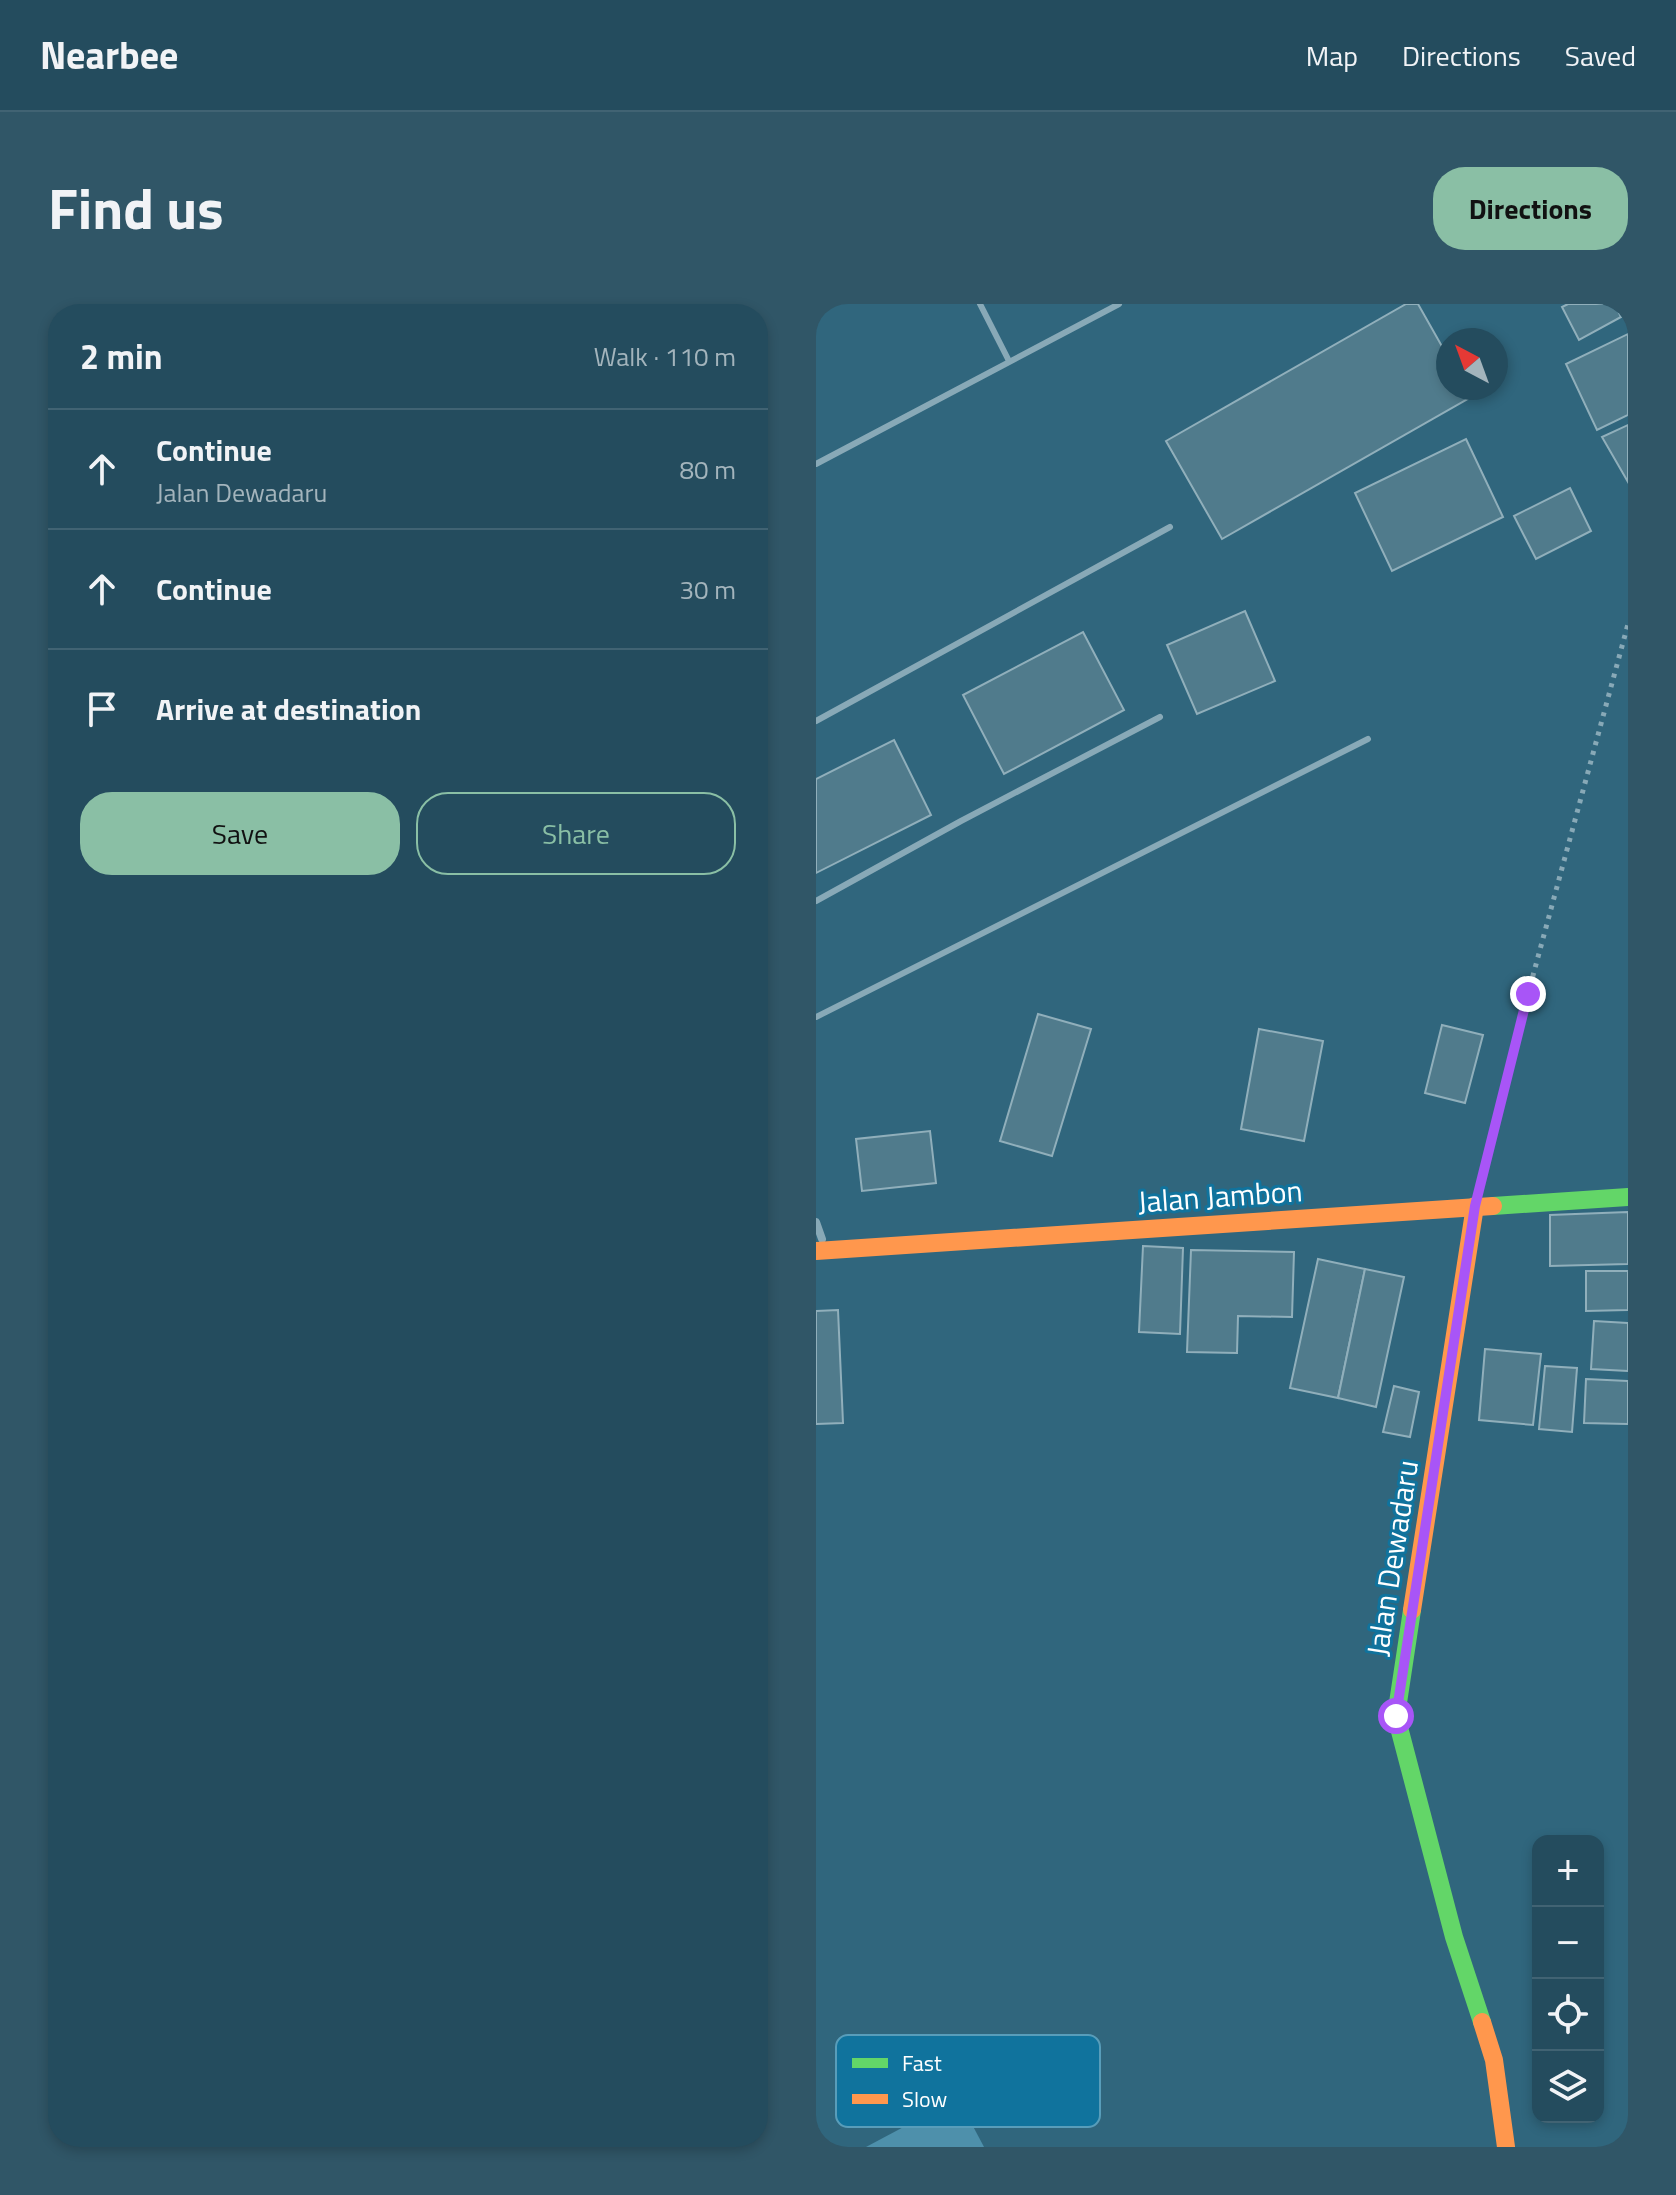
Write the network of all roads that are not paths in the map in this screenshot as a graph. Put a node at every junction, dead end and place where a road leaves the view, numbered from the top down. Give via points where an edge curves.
1 (980, 304) edge
2 (1119, 304) edge
3 (1009, 361) junction
4 (816, 464) edge
5 (1170, 527) dead end
6 (1160, 717) dead end
7 (816, 721) edge
8 (1368, 739) dead end
9 (816, 901) edge
10 (816, 1017) edge
11 (1628, 1197) edge
12 (1475, 1206) junction
13 (816, 1222) edge
14 (822, 1251) edge
15 (1506, 2147) edge

1 - 3 lane
2 - 3 lane
3 - 4 lane
5 - 7 lane
6 - 9 lane
8 - 10 lane
11 - 12 street, Jalan Jambon
12 - 14 street, Jalan Jambon
12 - 15 street, Jalan Dewadaru via 1396,1716 1454,1937 1494,2060
13 - 14 street

